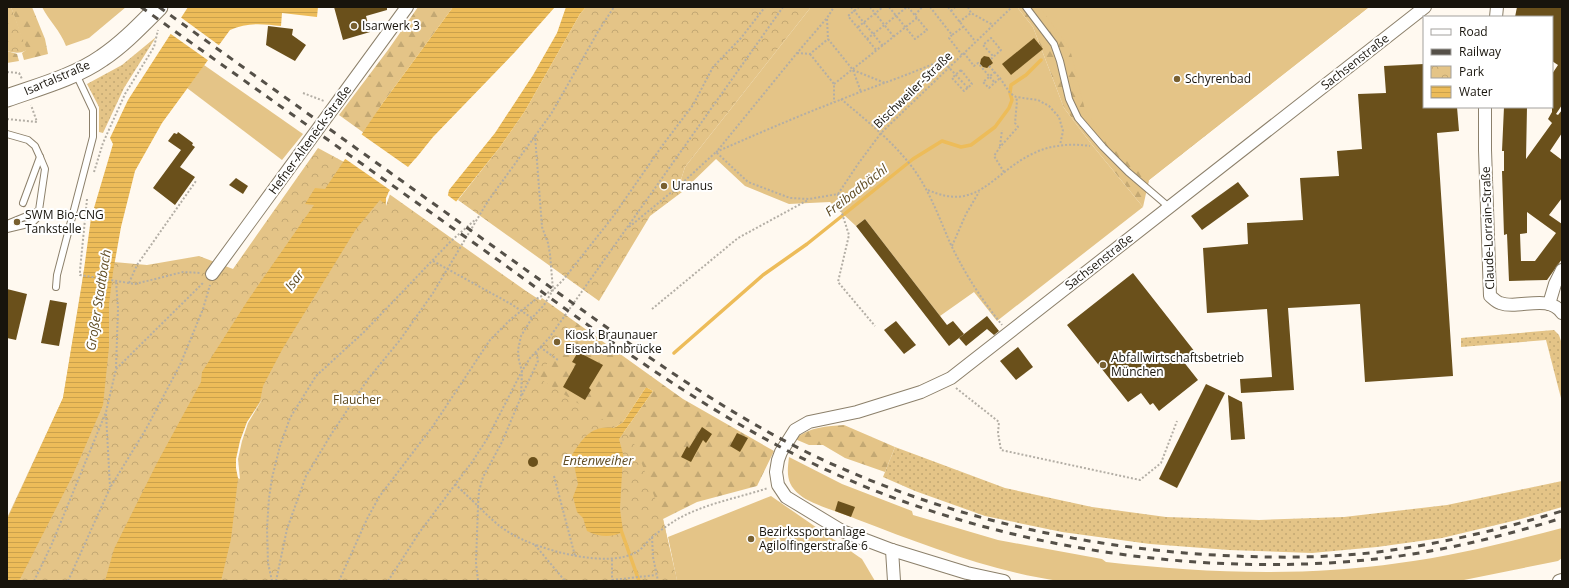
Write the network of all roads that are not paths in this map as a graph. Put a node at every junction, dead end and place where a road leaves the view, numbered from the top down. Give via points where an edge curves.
1 (159, 7) edge
2 (407, 7) edge
3 (1026, 7) edge
4 (1426, 7) edge
5 (75, 73) junction
6 (7, 98) edge
7 (1485, 108) edge
8 (7, 134) edge
9 (40, 157) junction
10 (23, 203) dead end
11 (1169, 207) junction
12 (39, 212) junction
13 (7, 224) edge
14 (7, 229) edge
15 (1562, 270) edge
16 (212, 274) road end
17 (56, 287) dead end
18 (1549, 304) junction
19 (1562, 313) edge
20 (892, 550) junction
21 (1562, 580) edge
22 (894, 581) edge
23 (1004, 581) edge
24 (1559, 581) edge

1 - 5 main road, Isartalstraße via 102,59
2 - 16 street, Hefner-Alteneck-Straße
3 - 11 lane via 1054,44 1069,99 1078,118 1128,172
4 - 11 street, Sachsenstraße
5 - 6 main road, Isartalstraße
5 - 17 lane via 93,110 93,137
7 - 18 street, Claude-Lorrain-Straße via 1490,296 1498,303 1507,305
8 - 9 lane via 28,140 35,146
9 - 10 lane
9 - 12 lane via 45,169
11 - 20 street, Sachsenstraße via 952,378 921,392 857,412 809,422 795,430 781,452 776,472 778,485 786,497 842,531
12 - 13 lane
12 - 14 lane via 38,218 32,223
15 - 18 street
18 - 19 street via 1559,308
20 - 22 street
20 - 23 street via 967,573
21 - 24 street

